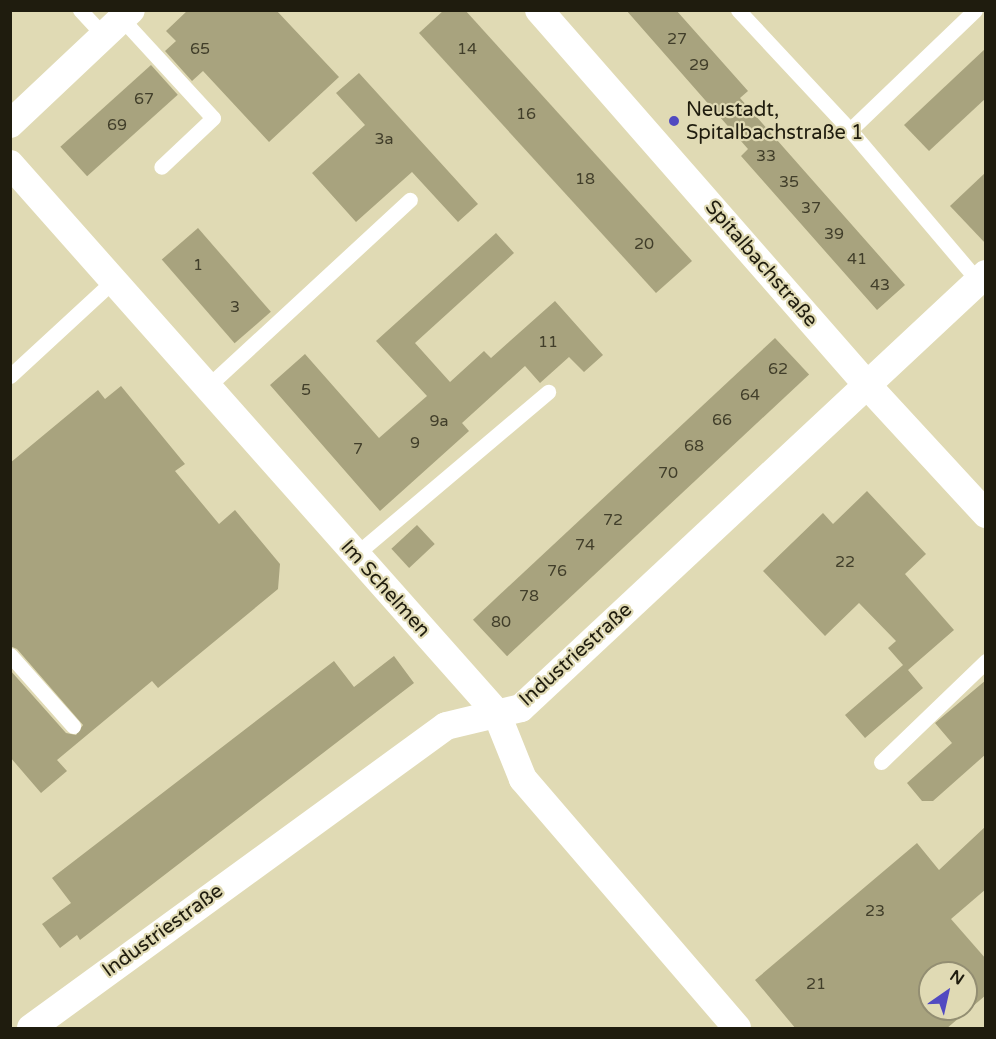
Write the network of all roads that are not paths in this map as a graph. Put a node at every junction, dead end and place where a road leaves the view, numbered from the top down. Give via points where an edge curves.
1 (80, 10) edge
2 (539, 10) edge
3 (738, 10) edge
4 (975, 10) edge
5 (119, 22) edge
6 (10, 124) edge
7 (850, 130) junction
8 (10, 164) edge
9 (161, 167) dead end
10 (410, 200) dead end
11 (982, 277) edge
12 (114, 280) junction
13 (10, 376) edge
14 (866, 384) junction
15 (207, 387) junction
16 (548, 392) dead end
17 (986, 514) edge
18 (355, 555) junction
19 (10, 655) edge
20 (986, 661) edge
21 (496, 712) junction
22 (73, 726) dead end
23 (881, 762) dead end
24 (31, 1029) edge
25 (737, 1029) edge

1 - 5 lane
2 - 14 street, Spitalbachstraße
3 - 7 lane
4 - 7 lane
5 - 6 street
5 - 9 lane via 213,118
7 - 11 lane
8 - 12 street, Im Schelmen
10 - 15 lane
11 - 14 street, Industriestraße
12 - 13 lane
12 - 15 street, Im Schelmen
14 - 17 street, Spitalbachstraße
14 - 21 street, Industriestraße via 521,708
15 - 18 street, Im Schelmen
16 - 18 lane
18 - 21 street, Im Schelmen
19 - 22 lane
20 - 23 lane
21 - 24 street, Industriestraße via 446,726
21 - 25 street, Im Schelmen via 523,778

